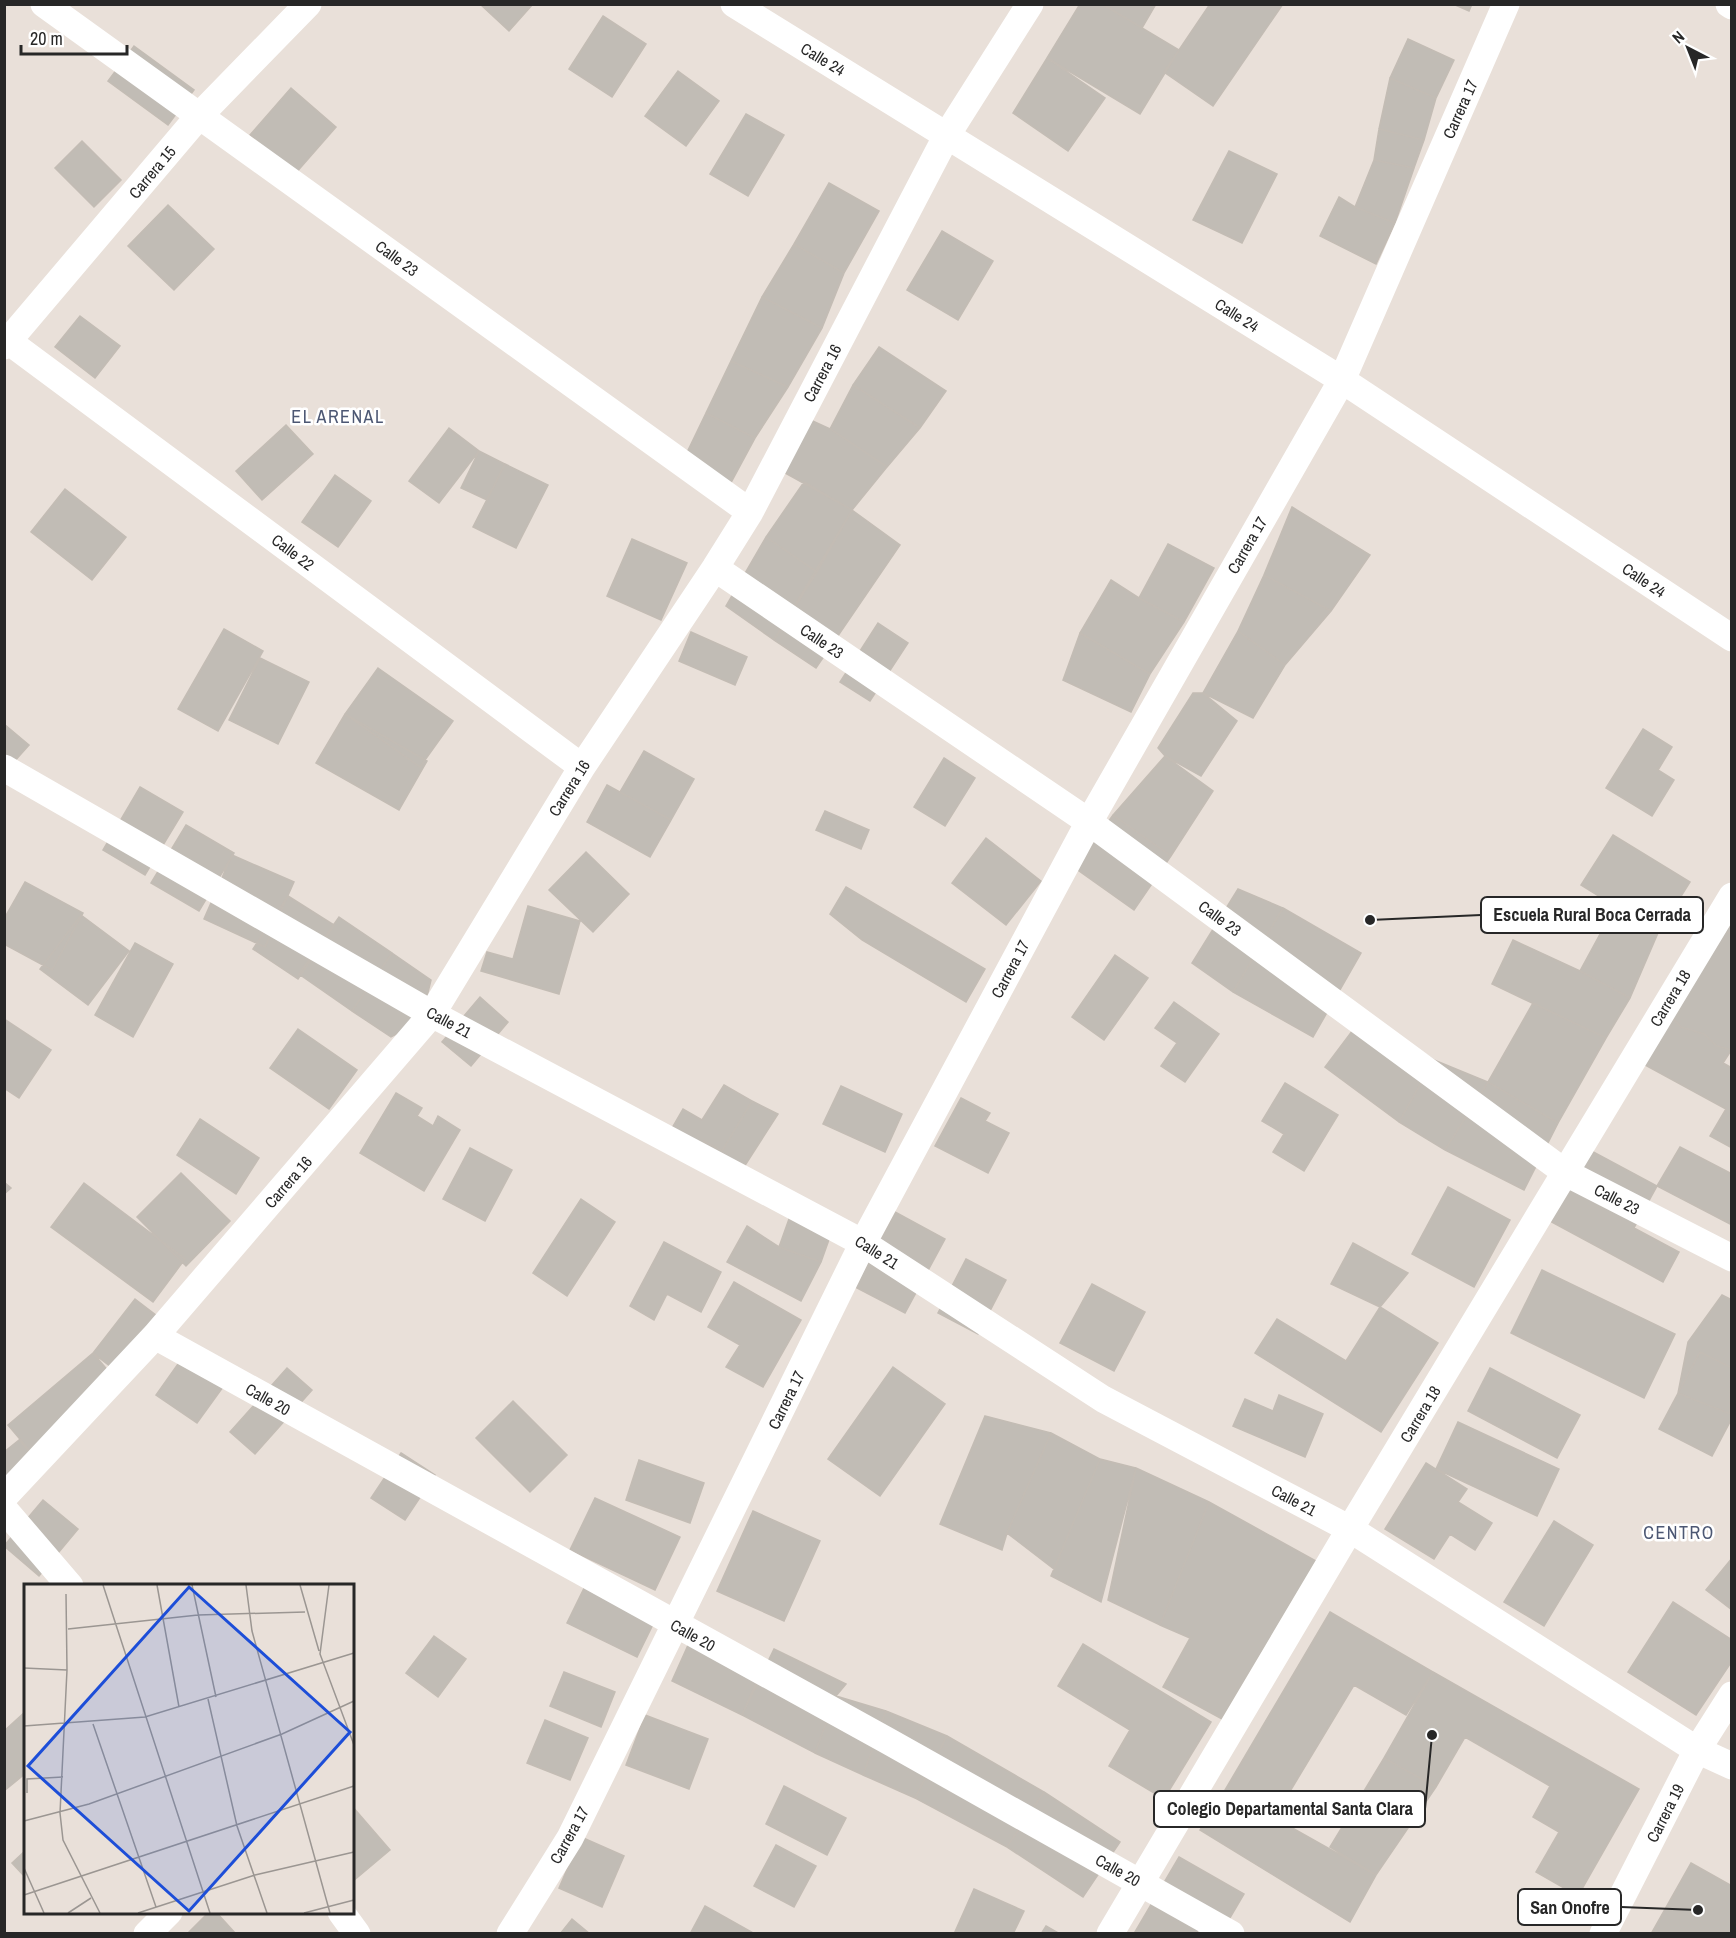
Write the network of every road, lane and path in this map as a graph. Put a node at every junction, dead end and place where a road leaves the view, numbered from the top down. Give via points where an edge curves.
1 (44, 4) edge
2 (308, 4) edge
3 (734, 4) edge
4 (1030, 4) edge
5 (1506, 4) edge
6 (199, 116) junction
7 (947, 135) junction
8 (6, 342) edge
9 (1342, 380) junction
10 (750, 512) junction
11 (715, 568) junction
12 (1731, 638) edge
13 (582, 766) junction
14 (4, 768) edge
15 (1089, 822) junction
16 (1731, 896) edge
17 (432, 1014) junction
18 (1566, 1173) junction
19 (863, 1243) junction
20 (1731, 1258) edge
21 (155, 1336) junction
22 (4, 1497) edge
23 (4, 1509) edge
24 (1350, 1529) junction
25 (68, 1584) edge
26 (675, 1625) junction
27 (1731, 1695) edge
28 (1697, 1750) junction
29 (1731, 1766) edge
30 (1141, 1883) junction
31 (167, 1914) edge
32 (342, 1914) edge
33 (147, 1934) edge
34 (357, 1934) edge
35 (510, 1934) edge
36 (1110, 1934) edge
37 (1231, 1934) edge
38 (1603, 1934) edge

1 - 6 street, Calle 23
2 - 6 street, Carrera 15
3 - 7 street, Calle 24
4 - 7 street, Carrera 16
5 - 9 street, Carrera 17
6 - 8 street, Carrera 15
6 - 10 street, Calle 23
7 - 9 street, Calle 24
7 - 10 street, Carrera 16
8 - 13 street, Calle 22
9 - 12 street, Calle 24
9 - 15 street, Carrera 17
10 - 11 street, Carrera 16
11 - 13 street, Carrera 16
11 - 15 street, Calle 23
13 - 17 street, Carrera 16
14 - 17 street, Calle 21
15 - 18 street, Calle 23
15 - 19 street, Carrera 17
16 - 18 street, Carrera 18
17 - 19 street, Calle 21
17 - 21 street, Carrera 16
18 - 20 street, Calle 23
18 - 24 street, Carrera 18
19 - 24 street, Calle 21 via 1102,1399
19 - 26 street, Carrera 17
21 - 22 street, Carrera 16
21 - 26 street, Calle 20
23 - 25 street
24 - 28 street, Calle 21
24 - 30 street, Carrera 18
26 - 30 street, Calle 20
26 - 35 street, Carrera 17 via 570,1838
27 - 28 street, Carrera 19
28 - 29 street, Calle 21
28 - 38 street, Carrera 19
30 - 36 street, Carrera 18
30 - 37 street, Calle 20
31 - 33 street
32 - 34 street

